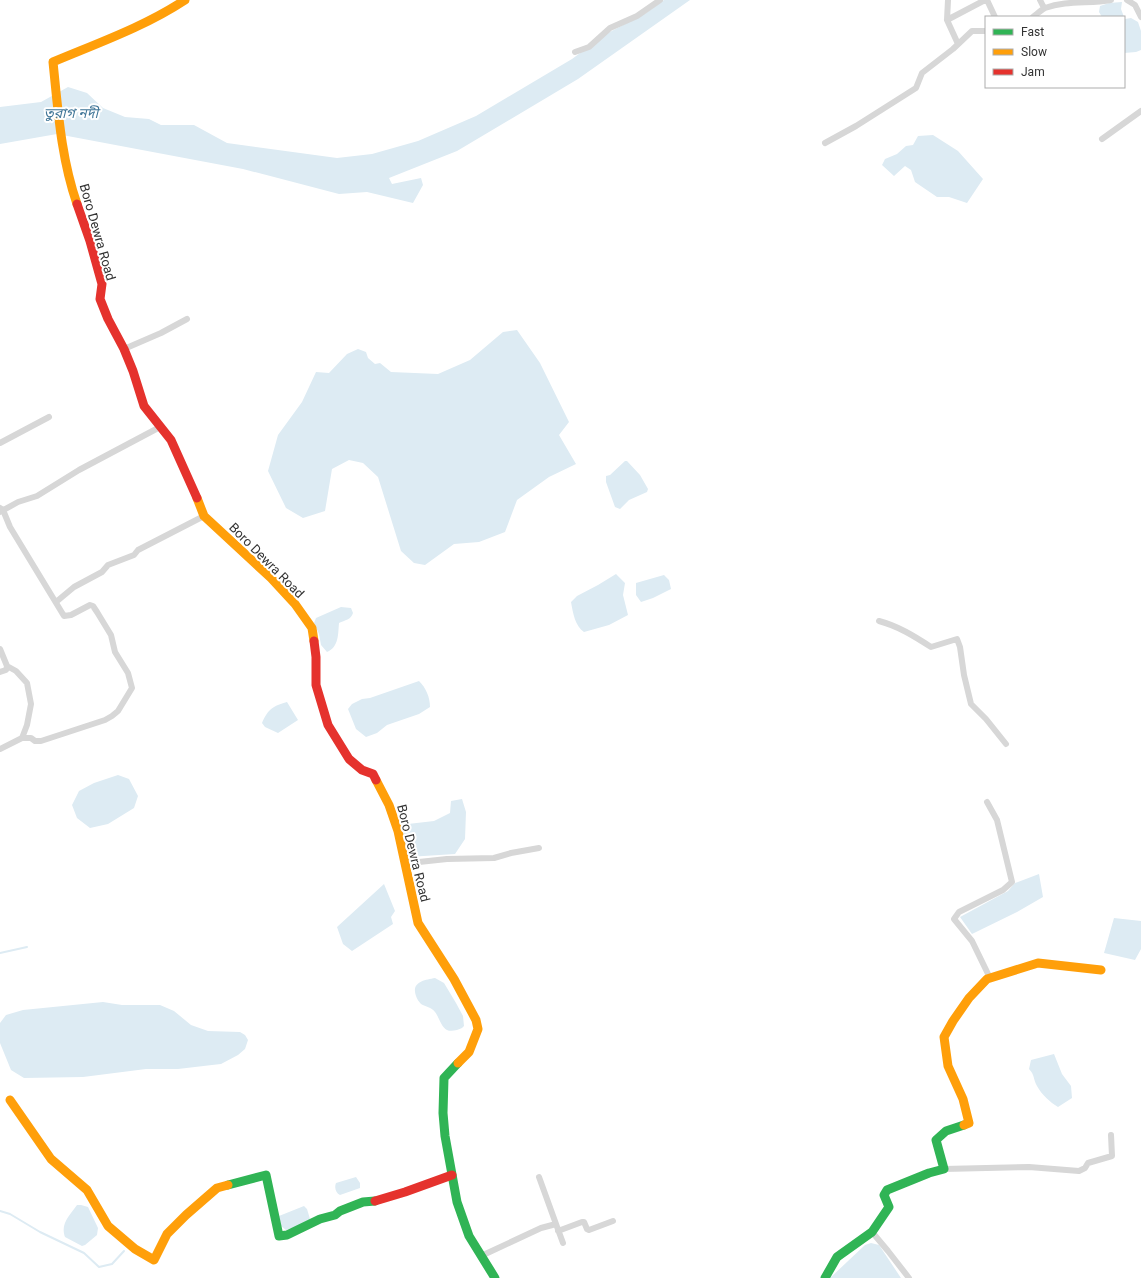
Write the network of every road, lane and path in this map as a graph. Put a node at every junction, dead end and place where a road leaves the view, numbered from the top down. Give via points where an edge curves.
1 (185, 0) edge
2 (660, 0) edge
3 (948, 0) edge
4 (986, 0) edge
5 (1040, 0) edge
6 (1111, 0) edge
7 (1127, 0) edge
8 (1097, 1) edge
9 (1136, 3) edge
10 (1044, 8) junction
11 (994, 16) edge
12 (1034, 16) edge
13 (1141, 17) edge
14 (947, 20) junction
15 (985, 31) edge
16 (958, 44) junction
17 (575, 52) dead end
18 (1141, 111) edge
19 (1102, 139) dead end
20 (826, 143) dead end
21 (187, 319) dead end
22 (124, 349) junction
23 (49, 417) dead end
24 (160, 427) junction
25 (0, 443) edge
26 (1, 510) edge
27 (204, 516) junction
28 (56, 602) junction
29 (879, 621) dead end
30 (0, 649) edge
31 (7, 666) junction
32 (0, 672) edge
33 (22, 738) junction
34 (1006, 744) dead end
35 (0, 749) edge
36 (987, 802) dead end
37 (539, 848) dead end
38 (404, 858) junction
39 (1101, 970) dead end
40 (990, 978) junction
41 (10, 1100) dead end
42 (1111, 1135) dead end
43 (944, 1169) junction
44 (452, 1175) junction
45 (540, 1177) dead end
46 (613, 1222) dead end
47 (556, 1224) junction
48 (558, 1231) junction
49 (872, 1232) junction
50 (563, 1243) dead end
51 (481, 1256) junction
52 (495, 1278) edge
53 (826, 1278) edge
54 (908, 1278) edge

1 - 22 street, Boro Dewra Road via 140,26 53,62 60,136 71,187 102,284 100,299
2 - 17 street via 637,16 610,28 589,47
3 - 14 street
4 - 11 street
4 - 14 street
5 - 10 street
6 - 8 street
7 - 9 street
8 - 10 street via 1068,2
9 - 13 street
10 - 12 street
14 - 16 street
15 - 16 street via 972,32
16 - 20 street via 922,73 916,88
18 - 19 street
21 - 22 street
22 - 24 street, Boro Dewra Road via 144,406
23 - 25 street
24 - 26 street via 79,470 37,496
24 - 27 street, Boro Dewra Road via 171,440
26 - 28 street
27 - 28 street via 138,550 134,555 108,565 102,572 74,587
27 - 38 street, Boro Dewra Road via 271,578 295,604 312,628 316,685 328,725 348,759 362,770 373,774 389,805
28 - 33 street via 64,616 93,606 111,635 115,652 128,673 132,688 118,711 105,720 41,741
29 - 34 street via 890,624 931,647 957,639 970,704 986,718
30 - 31 street
31 - 32 street via 6,670
31 - 33 street via 16,671 27,683 31,704
33 - 35 street
36 - 40 street via 997,820 1012,882 1003,890 959,912 954,919 972,941
37 - 38 street via 494,858 419,862
38 - 44 street, Boro Dewra Road via 418,923 454,979 476,1020 478,1029 469,1052 444,1078 443,1113
39 - 40 street via 1038,963
40 - 43 street via 969,998 944,1037 948,1066 969,1123 946,1131 936,1140
41 - 44 street via 52,1159 87,1190 108,1226 135,1249 154,1260 167,1234 186,1215 218,1188 238,1182 266,1175 279,1236 287,1235 363,1202 376,1201
42 - 43 street via 1112,1156 1088,1163 1079,1172 1029,1168
43 - 49 street via 887,1190 884,1195 889,1207
44 - 51 street, Boro Dewra Road via 457,1202
45 - 47 street
46 - 48 street via 589,1230 582,1222
47 - 48 street
47 - 51 street via 541,1228
48 - 50 street
49 - 53 street via 837,1257
49 - 54 street
51 - 52 street, Boro Dewra Road

